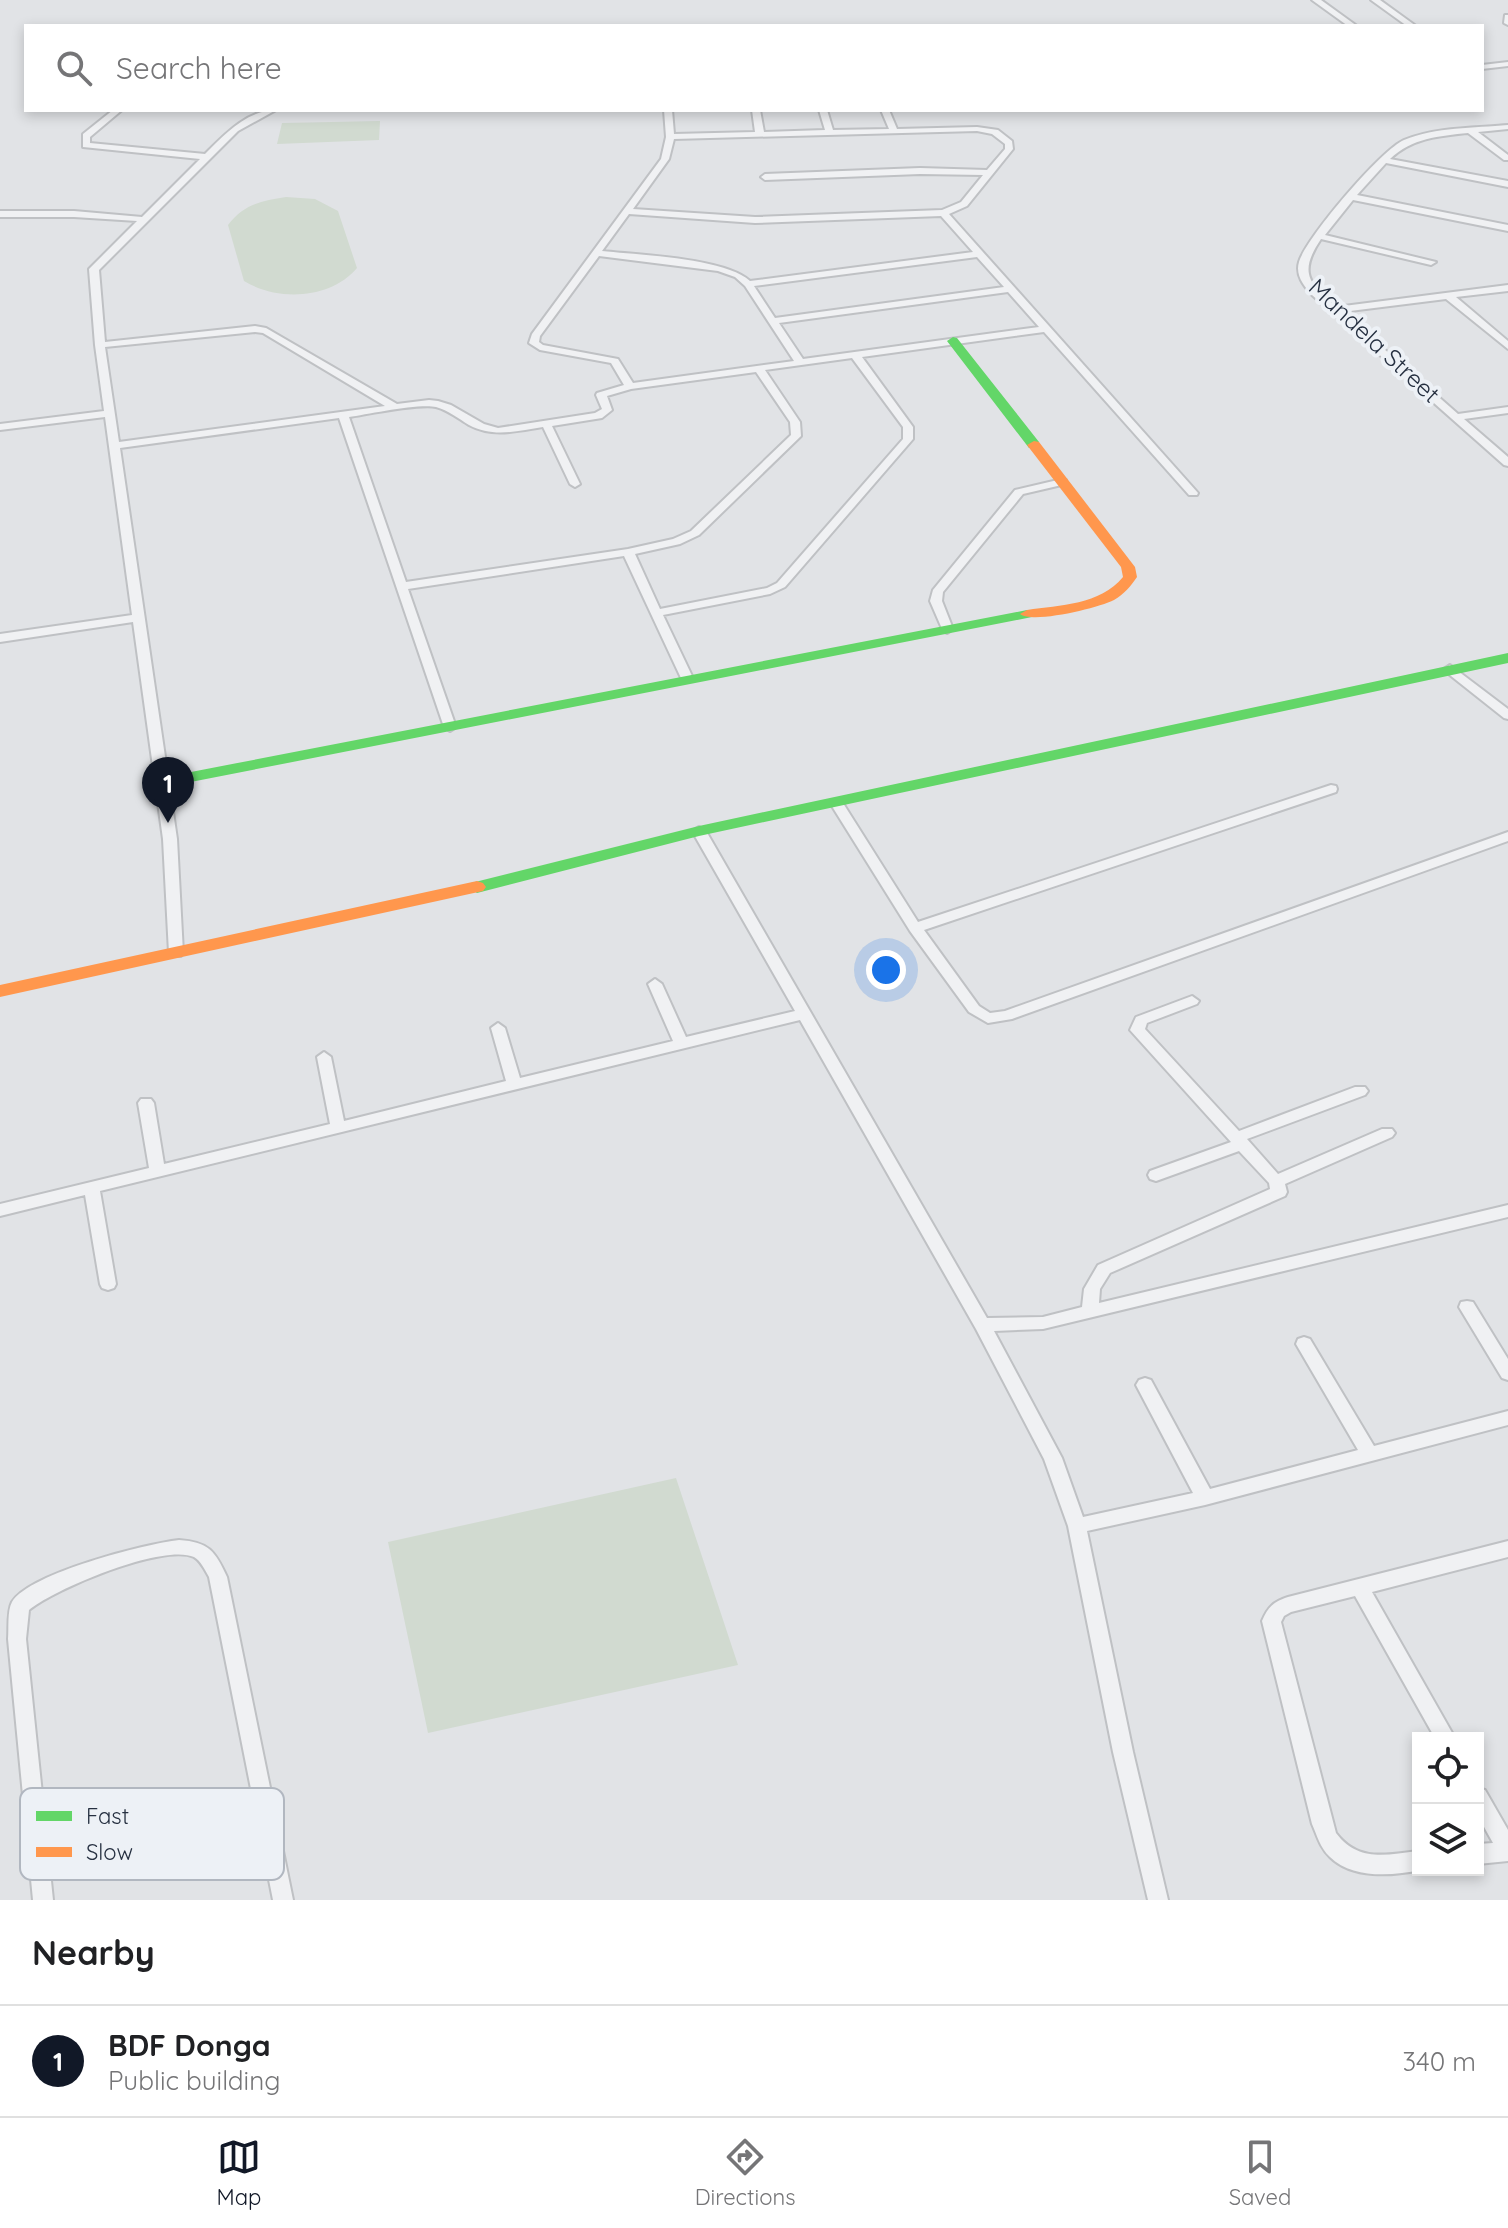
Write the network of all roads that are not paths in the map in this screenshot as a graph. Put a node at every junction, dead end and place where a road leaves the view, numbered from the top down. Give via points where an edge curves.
1 (1316, 0) edge
2 (1375, 0) edge
3 (1350, 24) edge
4 (1409, 24) edge
5 (1508, 64) edge
6 (1484, 67) edge
7 (116, 112) edge
8 (268, 112) edge
9 (668, 112) edge
10 (756, 112) edge
11 (824, 112) edge
12 (886, 112) edge
13 (1508, 127) edge
14 (894, 131) junction
15 (1471, 131) junction
16 (830, 133) junction
17 (760, 135) junction
18 (670, 137) junction
19 (205, 157) junction
20 (1507, 158) edge
21 (1384, 160) junction
22 (987, 173) junction
23 (765, 177) dead end
24 (1508, 184) edge
25 (1353, 197) junction
26 (628, 211) junction
27 (943, 213) junction
28 (0, 214) edge
29 (141, 219) junction
30 (1508, 228) edge
31 (1319, 236) junction
32 (598, 253) junction
33 (979, 254) junction
34 (1431, 262) dead end
35 (748, 284) junction
36 (1508, 288) edge
37 (1009, 289) junction
38 (1449, 296) junction
39 (1335, 310) junction
40 (773, 321) junction
41 (1045, 329) junction
42 (953, 341) junction
43 (100, 345) junction
44 (1508, 346) edge
45 (855, 355) junction
46 (800, 363) junction
47 (759, 369) junction
48 (630, 386) junction
49 (394, 407) junction
50 (1508, 410) edge
51 (109, 413) junction
52 (343, 414) junction
53 (1457, 417) junction
54 (546, 424) junction
55 (0, 427) edge
56 (114, 446) junction
57 (1508, 463) edge
58 (1062, 482) junction
59 (575, 484) dead end
60 (1193, 493) dead end
61 (628, 552) junction
62 (404, 586) junction
63 (657, 613) junction
64 (137, 618) junction
65 (947, 629) junction
66 (0, 638) edge
67 (1508, 658) edge
68 (1508, 667) edge
69 (1454, 672) junction
70 (687, 678) junction
71 (1508, 715) edge
72 (450, 727) junction
73 (160, 783) junction
74 (1331, 789) dead end
75 (839, 808) junction
76 (702, 836) junction
77 (1508, 836) edge
78 (915, 928) junction
79 (176, 953) junction
80 (655, 984) dead end
81 (0, 991) edge
82 (1192, 1001) dead end
83 (803, 1014) junction
84 (498, 1028) dead end
85 (682, 1044) junction
86 (324, 1057) dead end
87 (514, 1084) junction
88 (1360, 1091) dead end
89 (146, 1103) dead end
90 (338, 1127) junction
91 (1387, 1133) dead end
92 (1240, 1140) junction
93 (157, 1171) junction
94 (1156, 1175) dead end
95 (1276, 1181) junction
96 (91, 1187) junction
97 (0, 1210) edge
98 (1508, 1211) edge
99 (108, 1284) dead end
100 (1467, 1307) dead end
101 (1090, 1312) junction
102 (982, 1325) junction
103 (1304, 1344) dead end
104 (1508, 1373) edge
105 (1145, 1385) dead end
106 (1508, 1418) edge
107 (1370, 1455) junction
108 (1205, 1498) junction
109 (1077, 1526) junction
110 (1508, 1549) edge
111 (1360, 1587) junction
112 (1442, 1732) edge
113 (32, 1788) edge
114 (260, 1788) edge
115 (1482, 1804) edge
116 (1508, 1850) edge
117 (1484, 1853) edge
118 (1412, 1862) edge
119 (41, 1880) edge
120 (279, 1880) edge
121 (43, 1900) edge
122 (283, 1900) edge
123 (1158, 1900) edge

1 - 3 street
2 - 4 street
5 - 6 street
7 - 19 street via 86,136 86,145
8 - 19 street via 235,129
9 - 18 street
10 - 17 street
11 - 16 street
12 - 14 street
13 - 15 street, Mandela Street
14 - 16 street
14 - 22 street via 995,132 1005,137 1009,149
15 - 20 street
15 - 21 street, Mandela Street via 1412,140
16 - 17 street
17 - 18 street
18 - 26 street via 665,159
19 - 29 street
21 - 24 street
21 - 25 street, Mandela Street
22 - 23 street
22 - 27 street via 964,204
25 - 30 street
25 - 31 street, Mandela Street
26 - 27 street via 755,220
26 - 32 street
27 - 33 street
28 - 29 street
29 - 43 street via 94,269
31 - 34 street
31 - 39 street, Mandela Street via 1302,271 1308,286
32 - 35 street via 720,268
32 - 48 street via 534,343 615,361
33 - 35 street
33 - 37 street
35 - 40 street
36 - 38 street
37 - 40 street
37 - 41 street
38 - 39 street
38 - 44 street
39 - 53 street, Mandela Street
40 - 46 street
41 - 42 street
41 - 60 street
42 - 45 street
42 - 58 street
43 - 49 street via 266,331
43 - 51 street
45 - 46 street
45 - 63 street via 908,427 908,439 781,585
46 - 47 street
47 - 48 street
47 - 61 street via 795,422 796,436 695,533
48 - 54 street via 601,395 605,413
49 - 52 street
49 - 54 street via 437,403 490,431
50 - 53 street
51 - 55 street
51 - 56 street
52 - 56 street
52 - 62 street
53 - 57 street, Mandela Street
54 - 59 street
56 - 64 street
58 - 65 street via 1019,492 937,592
58 - 65 street via 1128,567 1130,577 1122,591 1109,598
61 - 62 street
61 - 63 street
62 - 72 street
63 - 70 street
64 - 66 street
64 - 73 street
65 - 70 street
67 - 69 street
68 - 69 street
69 - 71 street
69 - 75 street
70 - 72 street
72 - 73 street
73 - 79 street via 170,839
74 - 78 street
75 - 76 street
75 - 78 street
76 - 79 street
76 - 83 street
77 - 78 street via 997,1018 978,1014
79 - 81 street
80 - 85 street
82 - 92 street via 1138,1022 1137,1030
83 - 85 street
83 - 102 street
84 - 87 street
85 - 87 street
86 - 90 street
87 - 90 street
88 - 92 street
89 - 93 street
90 - 93 street
91 - 95 street
92 - 94 street
92 - 95 street
93 - 96 street
95 - 101 street via 1279,1189 1273,1196 1104,1269 1092,1289
96 - 97 street
96 - 99 street
98 - 101 street
100 - 104 street
101 - 102 street via 1032,1325
102 - 109 street via 1053,1458
103 - 107 street
105 - 108 street
106 - 107 street
107 - 108 street
108 - 109 street
109 - 123 street
110 - 111 street
111 - 112 street
111 - 118 street via 1277,1610 1272,1628 1322,1824 1334,1851 1370,1865
113 - 114 street via 17,1639 20,1606 46,1585 176,1547 209,1557 218,1577
115 - 116 street
116 - 117 street
119 - 121 street
120 - 122 street

